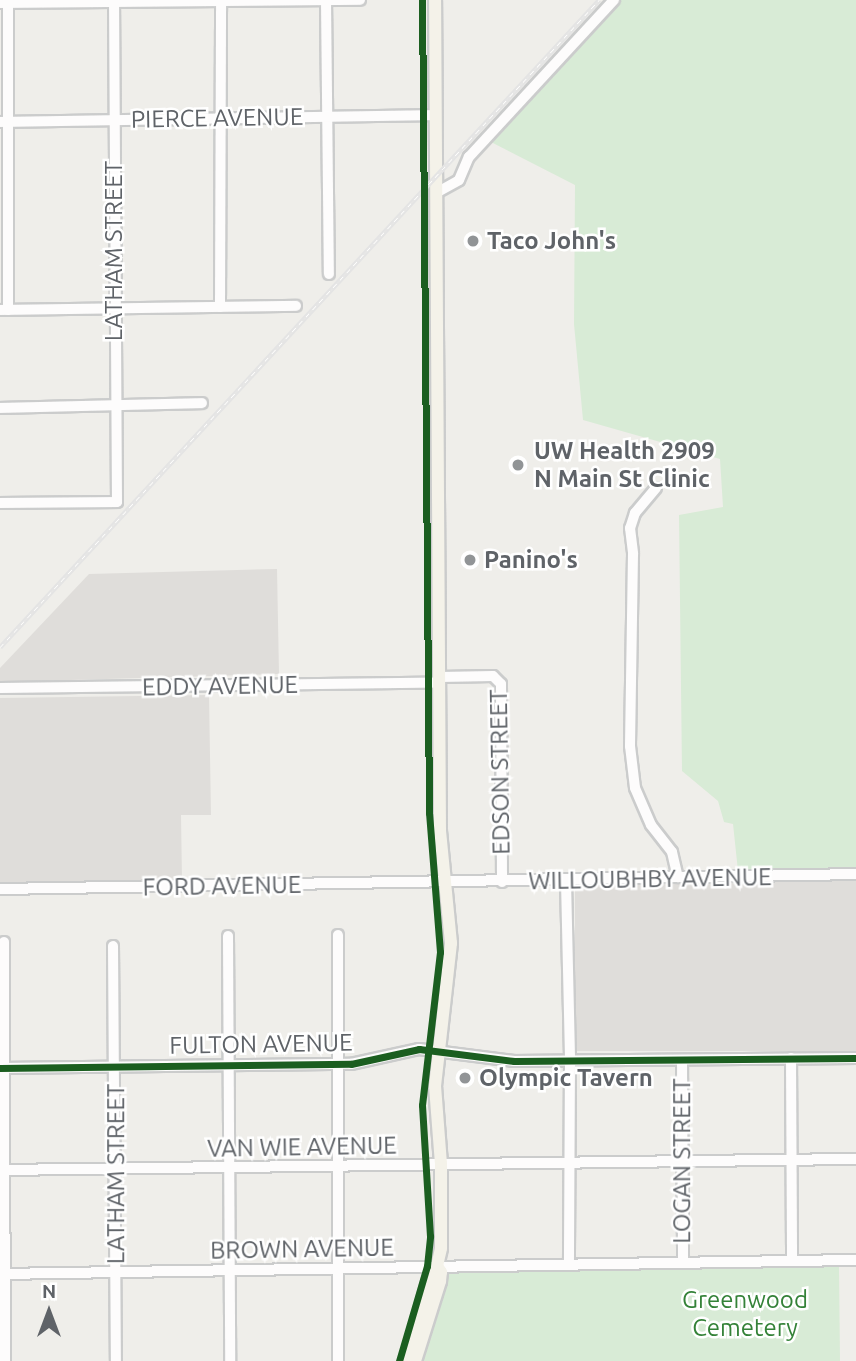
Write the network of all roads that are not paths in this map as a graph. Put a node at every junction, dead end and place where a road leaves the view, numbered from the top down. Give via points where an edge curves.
1 (326, 0) edge
2 (360, 0) edge
3 (435, 0) edge
4 (614, 0) edge
5 (114, 1) edge
6 (220, 1) edge
7 (6, 2) edge
8 (435, 115) junction
9 (328, 116) junction
10 (115, 120) junction
11 (221, 120) junction
12 (4, 122) edge
13 (436, 193) junction
14 (329, 274) dead end
15 (296, 306) dead end
16 (220, 307) junction
17 (114, 309) junction
18 (4, 310) edge
19 (202, 403) dead end
20 (114, 404) junction
21 (0, 408) edge
22 (656, 488) dead end
23 (0, 503) edge
24 (440, 680) junction
25 (0, 688) edge
26 (856, 874) edge
27 (678, 877) junction
28 (566, 881) junction
29 (502, 882) junction
30 (444, 883) junction
31 (0, 888) edge
32 (338, 935) dead end
33 (228, 936) dead end
34 (4, 942) dead end
35 (113, 946) dead end
36 (440, 1050) junction
37 (791, 1058) junction
38 (856, 1058) edge
39 (682, 1060) junction
40 (570, 1061) junction
41 (338, 1064) junction
42 (228, 1065) junction
43 (116, 1066) junction
44 (3, 1068) edge
45 (856, 1159) edge
46 (791, 1160) junction
47 (682, 1162) junction
48 (569, 1163) junction
49 (441, 1164) junction
50 (337, 1166) junction
51 (230, 1167) junction
52 (116, 1169) junction
53 (3, 1170) edge
54 (856, 1260) edge
55 (792, 1261) junction
56 (683, 1262) junction
57 (569, 1263) junction
58 (437, 1266) junction
59 (336, 1267) junction
60 (229, 1269) junction
61 (115, 1271) junction
62 (3, 1274) edge
63 (5, 1361) edge
64 (116, 1361) edge
65 (230, 1361) edge
66 (338, 1361) edge
67 (406, 1361) edge
68 (415, 1361) edge

1 - 2 street
1 - 6 street
1 - 9 street
3 - 8 main road
4 - 13 street via 469,157 459,180
5 - 6 street
5 - 7 street
5 - 10 street, LATHAM STREET
6 - 11 street
7 - 12 street
8 - 9 street, PIERCE AVENUE
8 - 13 main road
9 - 11 street, PIERCE AVENUE
9 - 14 street
10 - 11 street, PIERCE AVENUE
10 - 12 street, PIERCE AVENUE
10 - 17 street, LATHAM STREET
11 - 16 street
12 - 18 street
13 - 24 main road
15 - 16 street
16 - 17 street
17 - 18 street
17 - 20 street, LATHAM STREET
19 - 20 street
20 - 21 street
20 - 23 street, LATHAM STREET via 117,502
22 - 27 street via 635,513 630,528 630,746 635,788 651,825 672,852
24 - 25 street, EDDY AVENUE
24 - 29 street, EDSON STREET via 493,676 502,684
24 - 30 main road
26 - 27 street, WILLOUBHBY AVENUE
27 - 28 street, WILLOUBHBY AVENUE
28 - 29 street, WILLOUBHBY AVENUE
28 - 40 street
29 - 30 street, WILLOUBHBY AVENUE
30 - 31 street, FORD AVENUE
30 - 36 main road via 451,951
32 - 41 street
33 - 42 street
34 - 44 street
35 - 43 street, LATHAM STREET
36 - 40 street, FULTON AVENUE via 514,1061
36 - 41 street, FULTON AVENUE via 411,1050
36 - 49 main road via 435,1102
37 - 38 street, FULTON AVENUE
37 - 39 street, FULTON AVENUE
37 - 46 street
39 - 40 street, FULTON AVENUE
39 - 47 street, LOGAN STREET
40 - 48 street
41 - 42 street, FULTON AVENUE
41 - 50 street
42 - 43 street, FULTON AVENUE
42 - 51 street
43 - 44 street, FULTON AVENUE
43 - 52 street, LATHAM STREET
44 - 53 street
45 - 46 street, VAN WIE AVENUE
46 - 47 street, VAN WIE AVENUE
46 - 55 street
47 - 48 street, VAN WIE AVENUE
47 - 56 street, LOGAN STREET
48 - 49 street, VAN WIE AVENUE
48 - 57 street
49 - 50 street, VAN WIE AVENUE
49 - 58 main road via 442,1237
50 - 51 street, VAN WIE AVENUE
50 - 59 street
51 - 52 street, VAN WIE AVENUE
51 - 60 street
52 - 53 street, VAN WIE AVENUE
52 - 61 street, LATHAM STREET
53 - 62 street
54 - 55 street, BROWN AVENUE
55 - 56 street, BROWN AVENUE
56 - 57 street, BROWN AVENUE
57 - 58 street, BROWN AVENUE
58 - 59 street, BROWN AVENUE
58 - 67 main road via 431,1272
58 - 68 main road via 440,1281
59 - 60 street, BROWN AVENUE
59 - 66 street
60 - 61 street, BROWN AVENUE
60 - 65 street
61 - 62 street, BROWN AVENUE
61 - 64 street, LATHAM STREET
62 - 63 street

